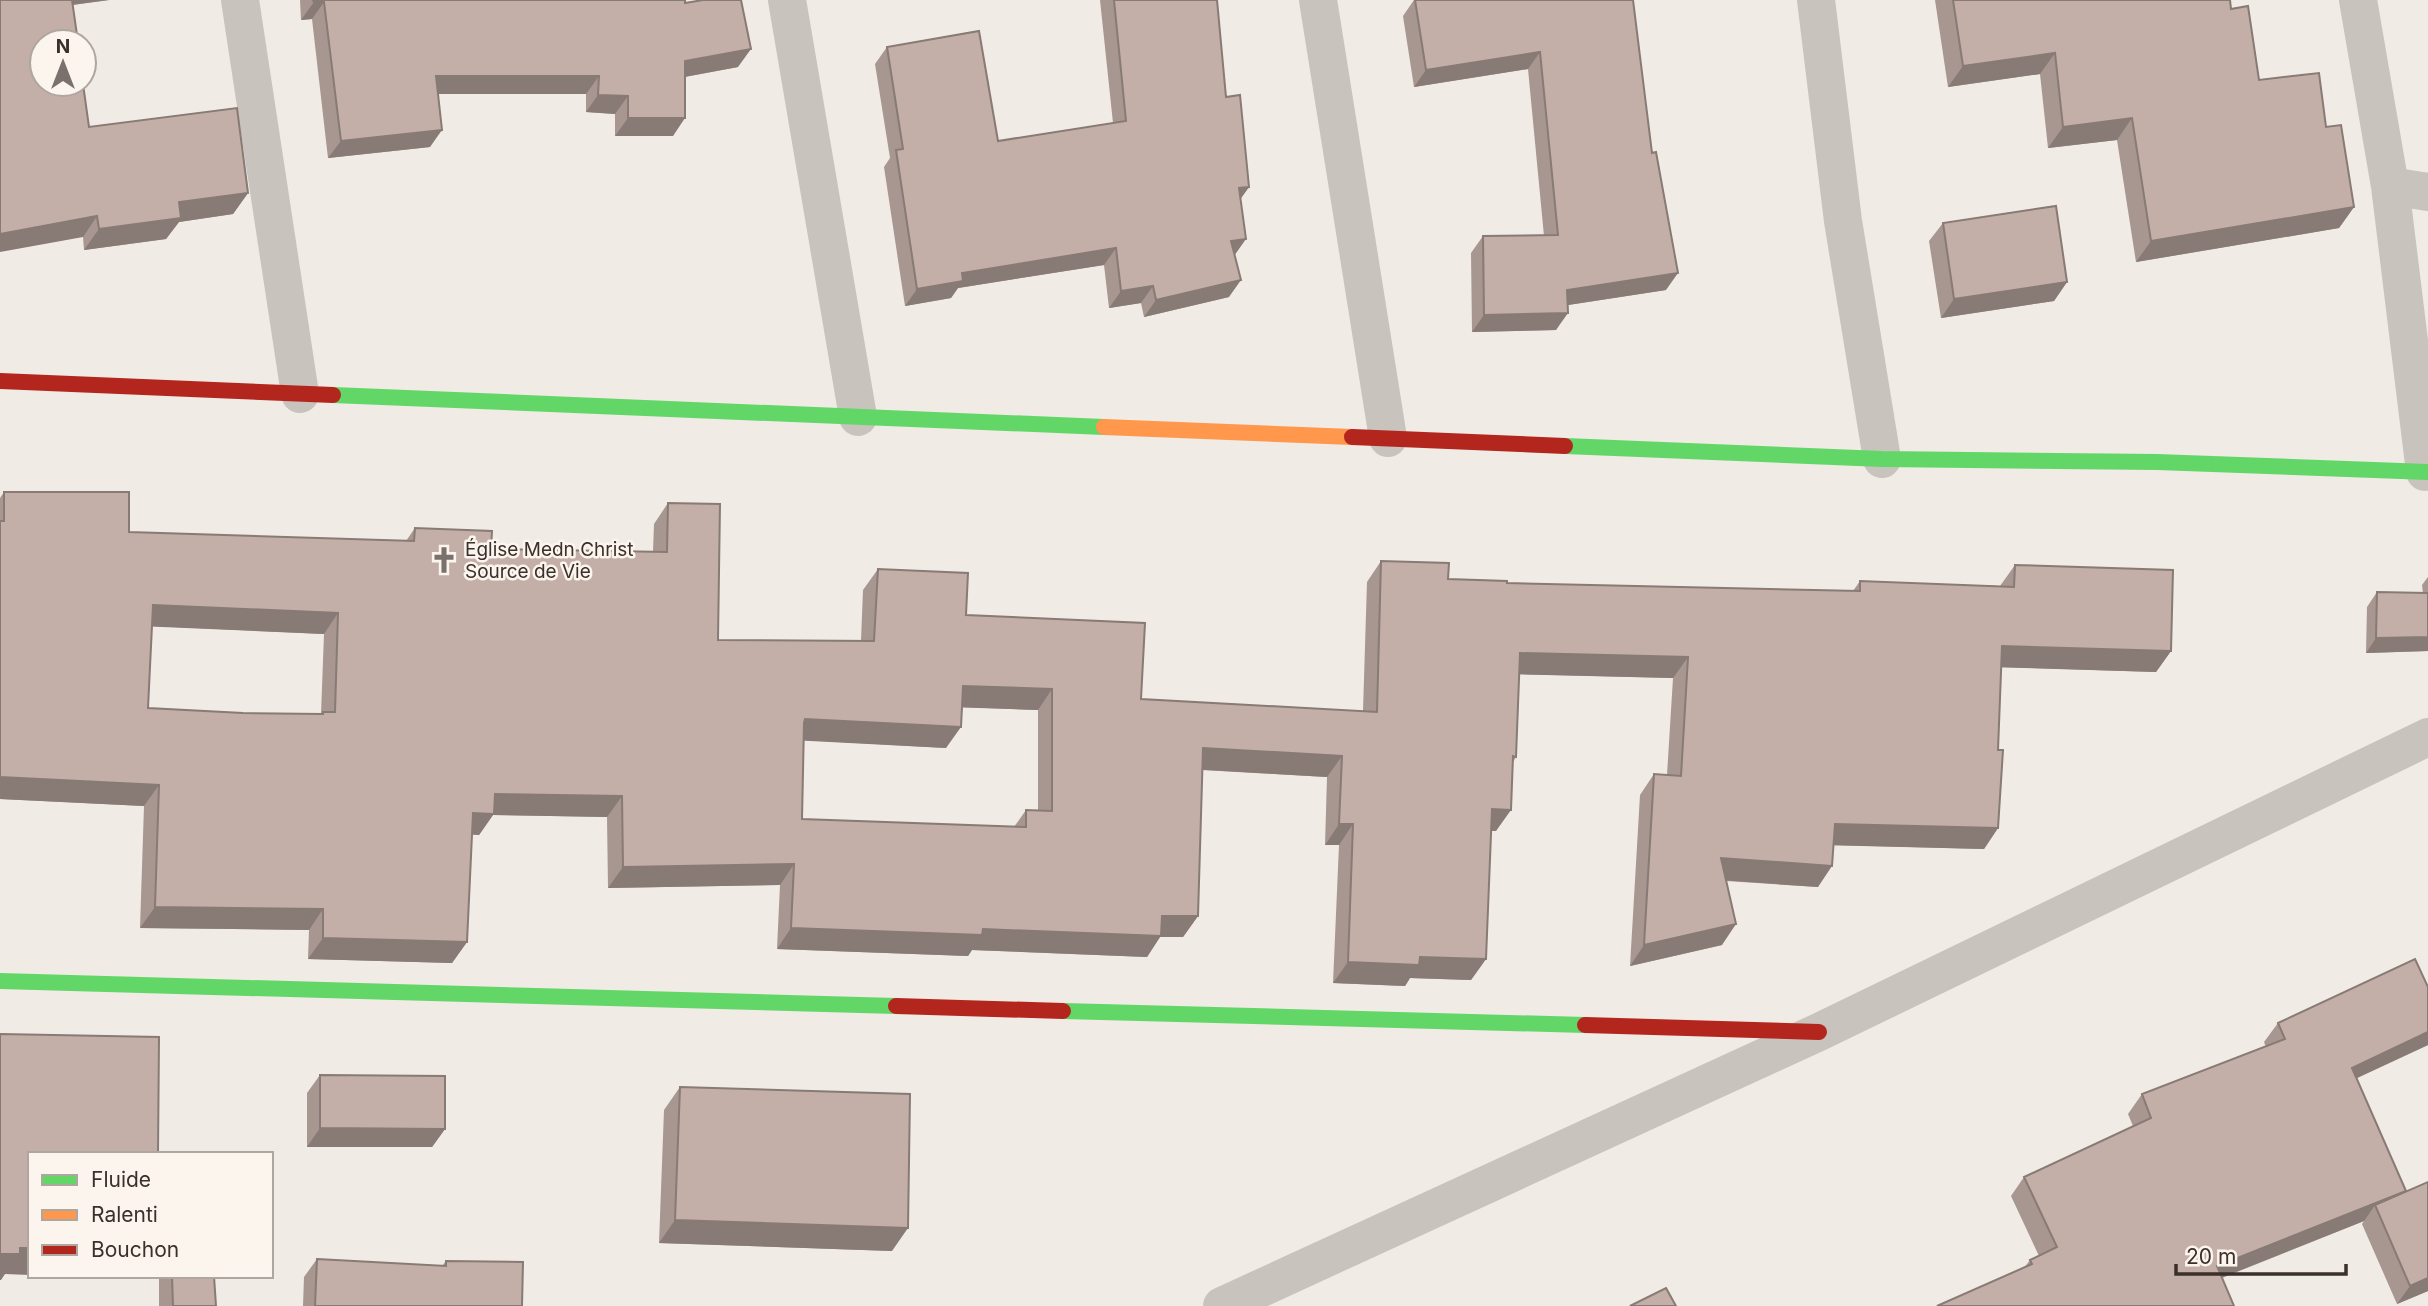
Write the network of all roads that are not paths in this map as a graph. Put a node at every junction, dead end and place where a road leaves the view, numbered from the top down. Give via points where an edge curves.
1 (240, 0) edge
2 (787, 0) edge
3 (1318, 0) edge
4 (1816, 0) edge
5 (2358, 0) edge
6 (2390, 186) junction
7 (2428, 192) edge
8 (0, 382) edge
9 (300, 394) junction
10 (858, 417) junction
11 (1388, 438) junction
12 (1882, 459) junction
13 (2427, 472) edge
14 (2428, 737) edge
15 (0, 981) edge
16 (1819, 1032) junction
17 (1222, 1306) edge

1 - 9 street
2 - 10 street
3 - 11 street
4 - 12 street via 1843,221
5 - 6 street
6 - 7 street
6 - 13 street
8 - 9 street
9 - 10 street
10 - 11 street
11 - 12 street
12 - 13 street via 2157,462
14 - 16 street
15 - 16 street
16 - 17 street

